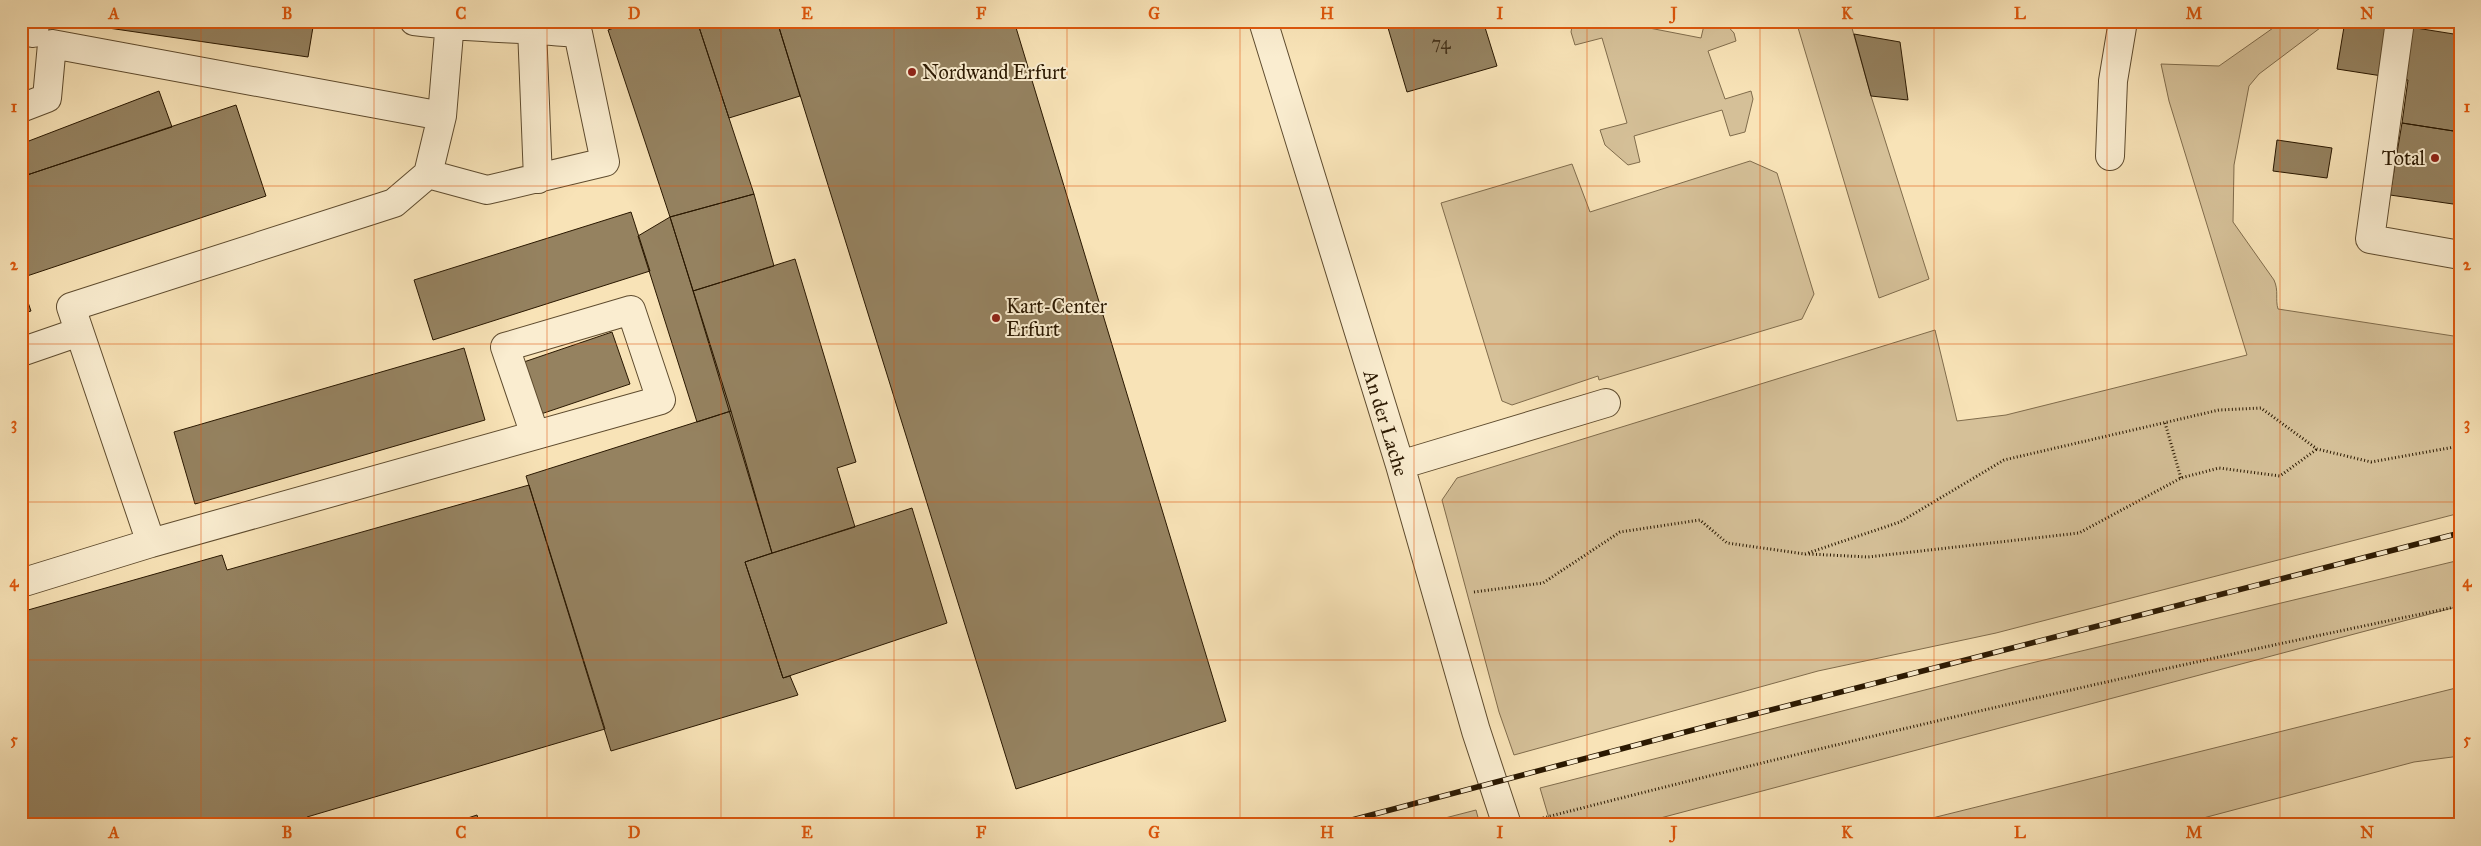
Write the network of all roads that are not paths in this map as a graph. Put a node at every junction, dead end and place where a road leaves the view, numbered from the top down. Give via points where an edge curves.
1 (414, 21) edge
2 (1263, 21) edge
3 (2123, 21) edge
4 (2400, 21) edge
5 (450, 24) edge
6 (532, 28) junction
7 (36, 32) edge
8 (21, 108) edge
9 (442, 116) junction
10 (2110, 156) dead end
11 (428, 174) junction
12 (538, 179) junction
13 (2460, 255) edge
14 (80, 332) junction
15 (21, 352) edge
16 (1606, 403) dead end
17 (535, 435) junction
18 (1400, 465) junction
19 (151, 543) junction
20 (21, 583) edge
21 (1506, 825) edge

1 - 5 street
2 - 18 street, An der Lache
3 - 10 street via 2113,80
4 - 13 street via 2370,239
5 - 6 street
5 - 9 street
6 - 12 street
6 - 12 street via 578,33 605,162
7 - 8 street via 47,98
7 - 9 street
9 - 11 street
11 - 12 street via 487,190
11 - 14 street via 394,203 71,307
14 - 15 street
14 - 19 street
16 - 18 street
17 - 17 street via 661,400 631,310 505,347
17 - 19 street
18 - 21 street, An der Lache
19 - 20 street

